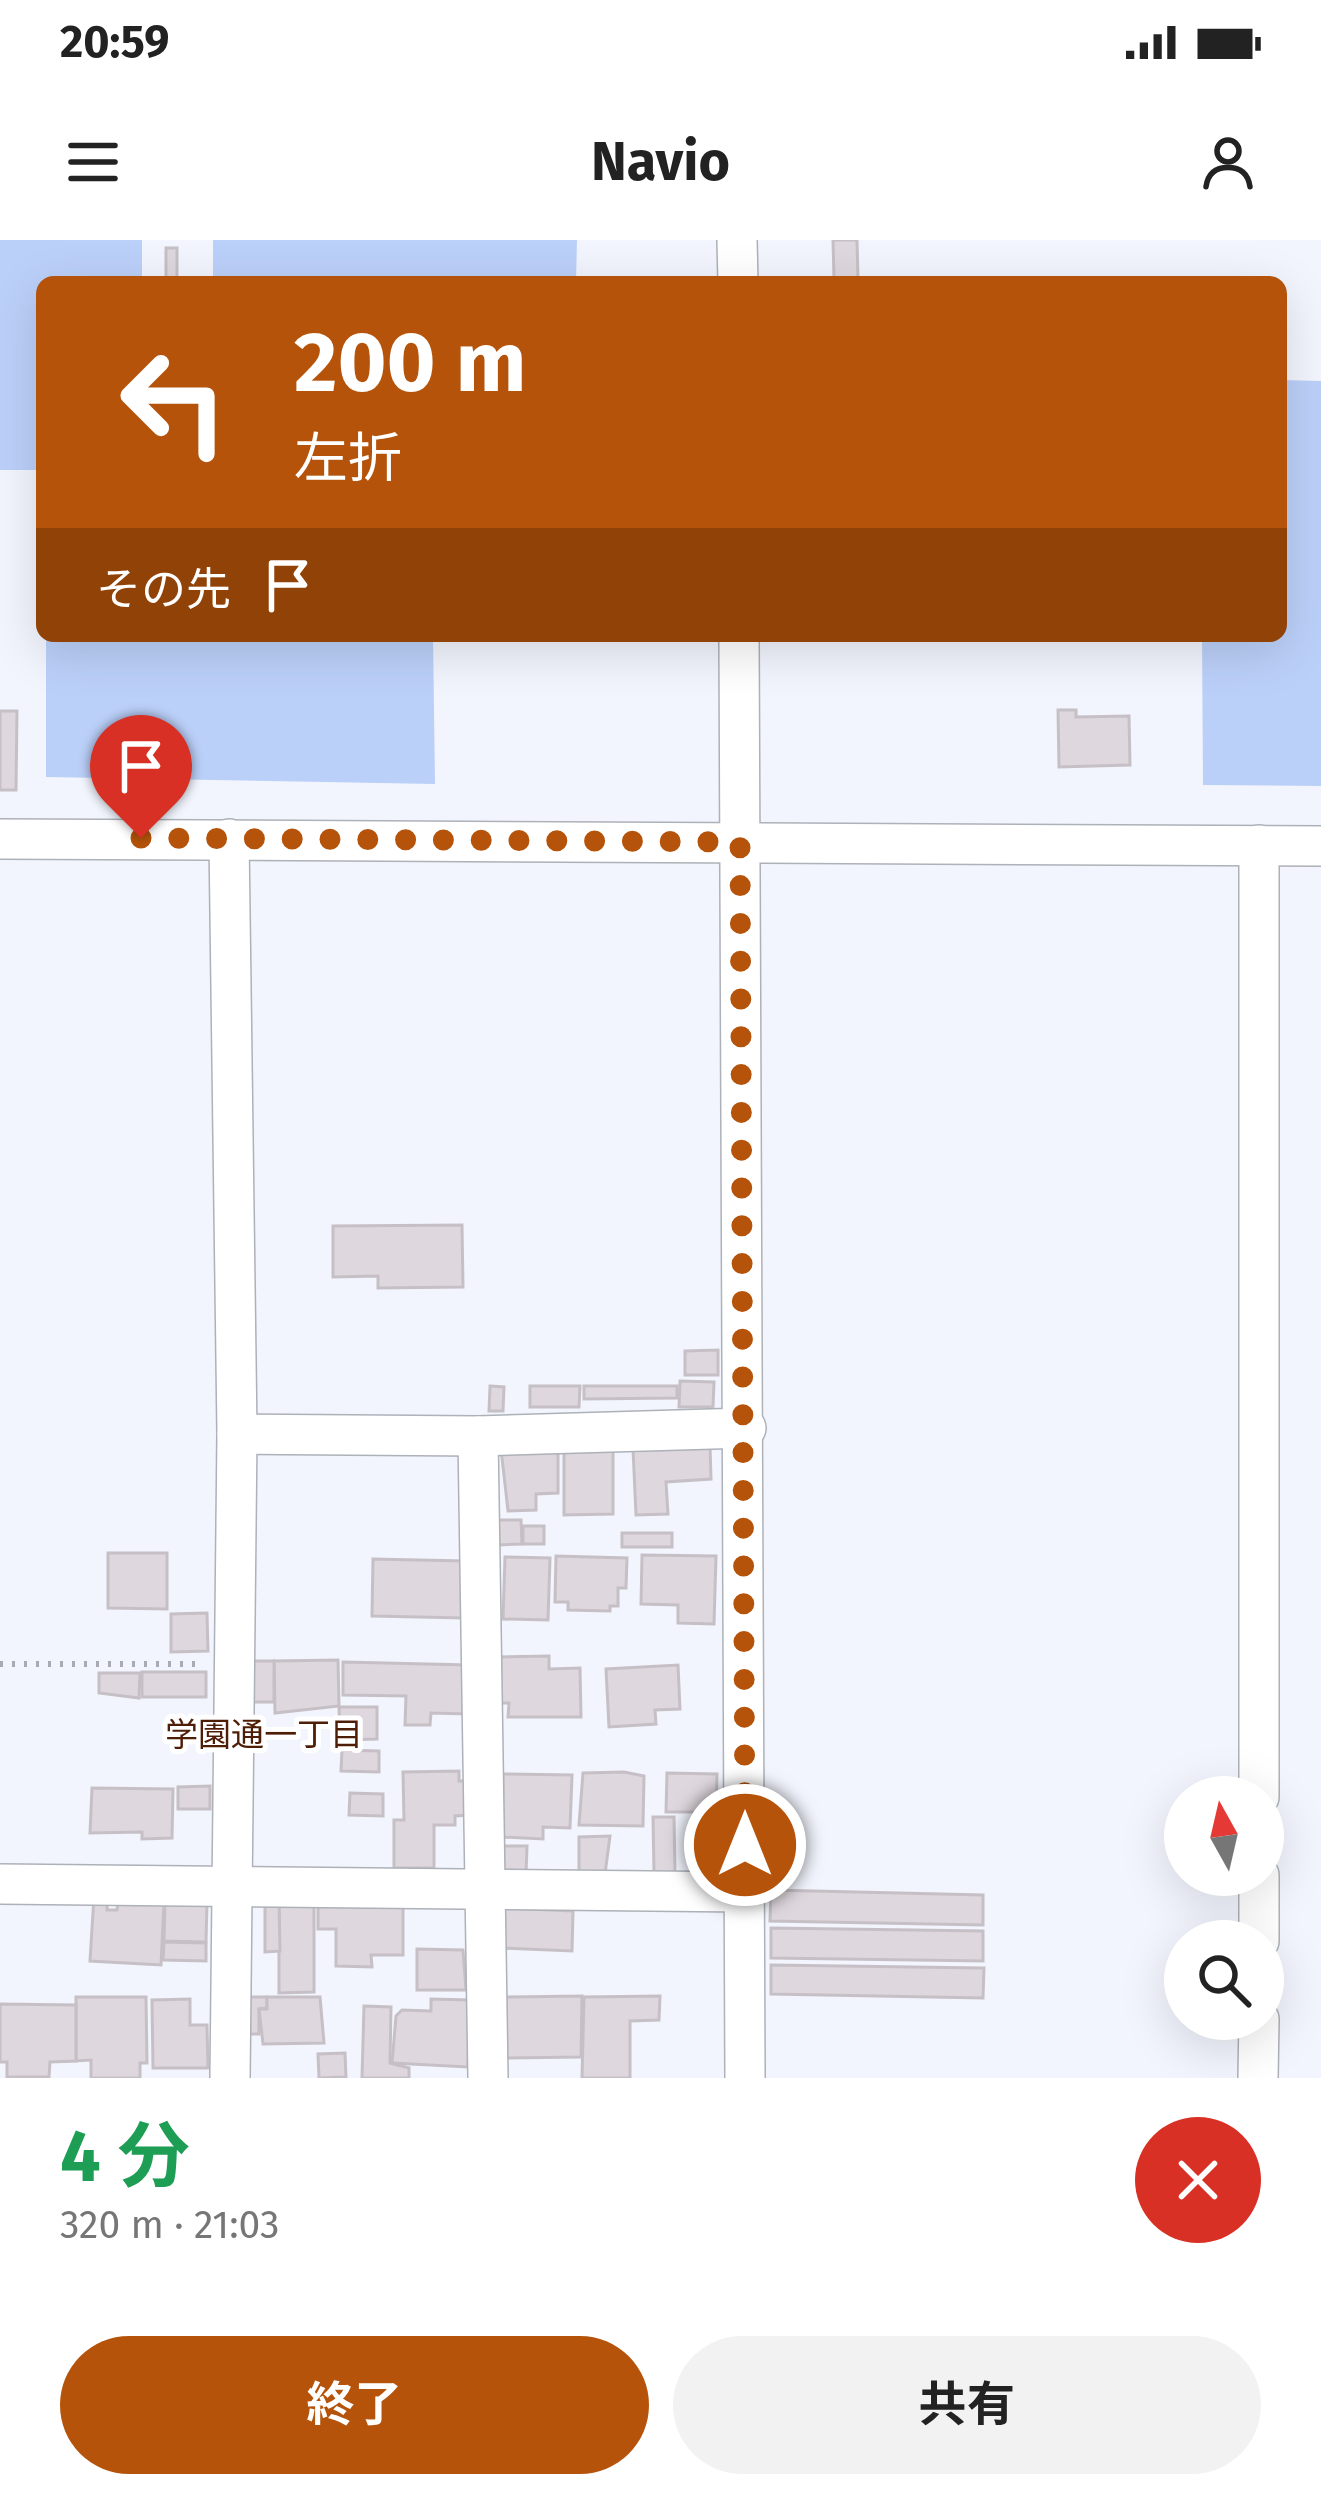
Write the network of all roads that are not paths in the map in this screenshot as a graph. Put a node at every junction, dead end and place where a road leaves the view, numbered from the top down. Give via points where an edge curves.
1 (737, 240) edge
2 (737, 276) edge
3 (739, 642) edge
4 (0, 839) edge
5 (229, 839) junction
6 (740, 842) junction
7 (1259, 845) junction
8 (1321, 846) edge
9 (746, 1428) junction
10 (237, 1434) junction
11 (478, 1436) junction
12 (1259, 1776) edge
13 (230, 1883) junction
14 (0, 1884) edge
15 (488, 1888) junction
16 (745, 1892) junction
17 (1258, 2040) edge
18 (230, 2078) edge
19 (488, 2078) edge
20 (745, 2078) edge
21 (1258, 2078) edge

1 - 2 street
3 - 6 street
4 - 5 street
5 - 6 street
5 - 10 street
6 - 7 street
6 - 9 street
7 - 8 street
7 - 12 street
9 - 11 street
9 - 16 street
10 - 11 street
10 - 13 street
11 - 15 street
13 - 14 street
13 - 15 street
13 - 18 street
15 - 16 street
15 - 19 street
16 - 20 street
17 - 21 street

